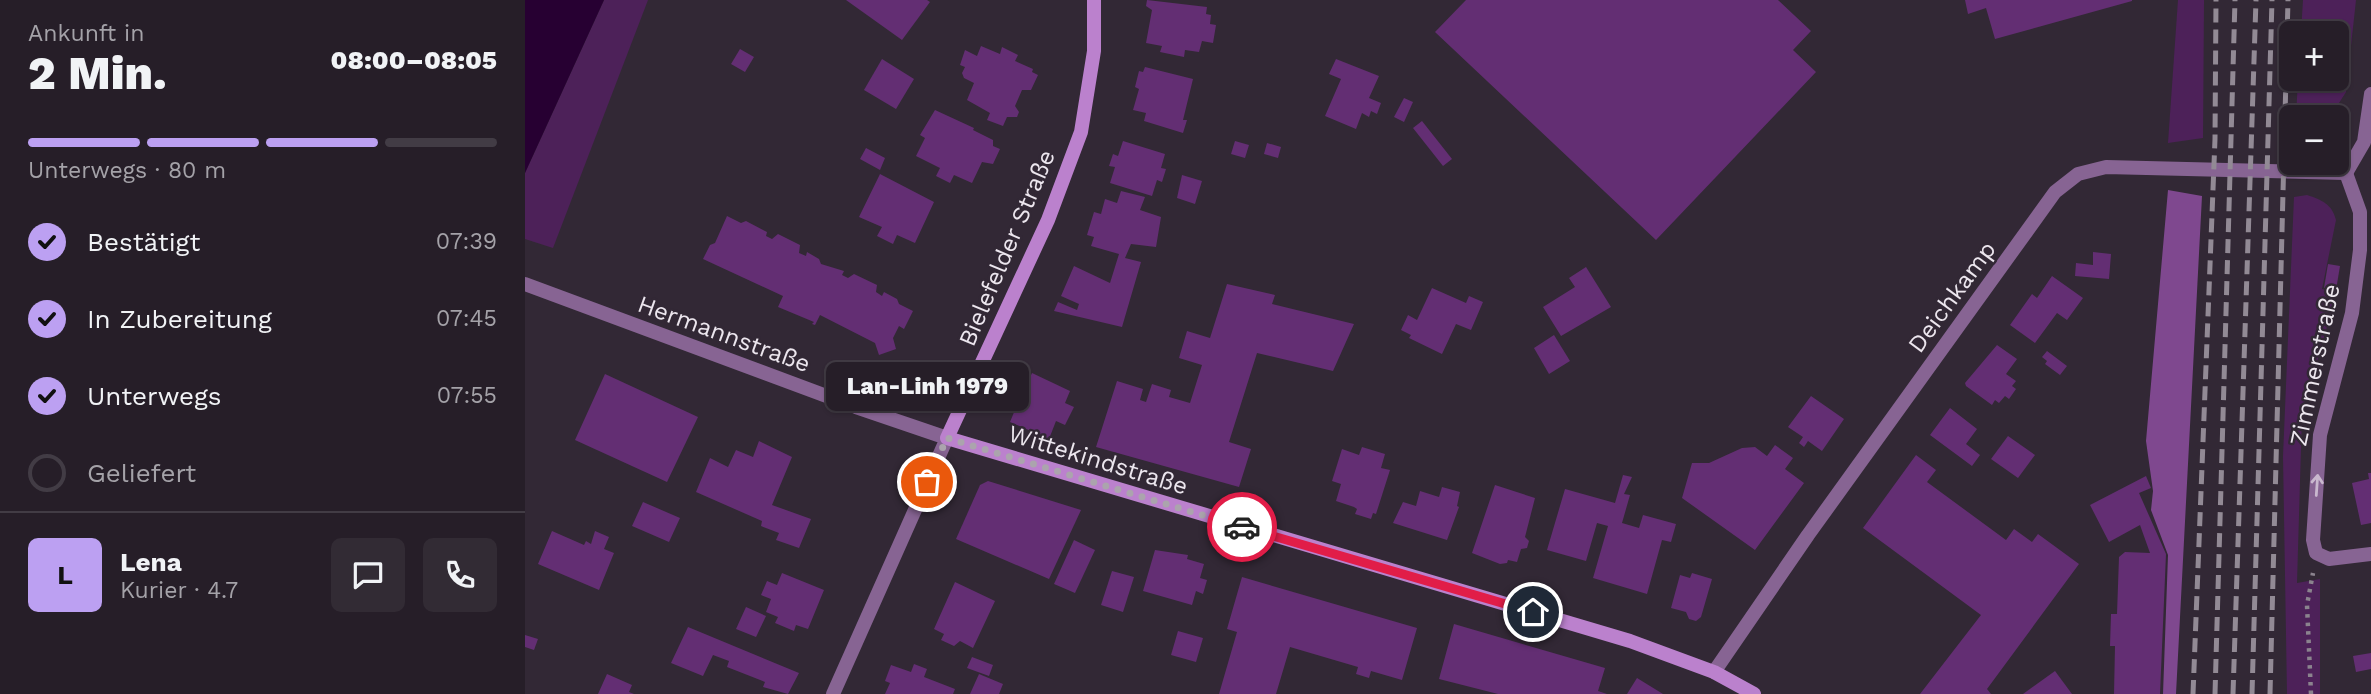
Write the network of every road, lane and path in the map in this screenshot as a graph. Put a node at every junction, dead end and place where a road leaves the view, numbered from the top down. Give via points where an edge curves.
1 (1094, 0) edge
2 (2371, 94) edge
3 (2349, 168) edge
4 (2279, 171) edge
5 (2347, 175) edge
6 (529, 285) edge
7 (947, 438) junction
8 (2316, 553) junction
9 (2371, 554) edge
10 (1714, 672) junction
11 (833, 694) edge
12 (1754, 694) edge
13 (2311, 694) edge

1 - 7 street, Bielefelder Straße via 1094,51 1081,132 1048,220
2 - 3 street via 2364,142
4 - 10 street, Deichkamp via 2106,167 2078,174 2055,192
8 -> 5 street, Zimmerstraße via 2320,435 2352,313 2360,250 2360,212
6 - 7 street, Hermannstraße
7 - 10 street, Wittekindstraße via 1630,641
7 - 11 street, Bielefelder Straße
8 - 9 street via 2329,559
8 - 13 path via 2307,605
10 - 12 street, Wittekindstraße

